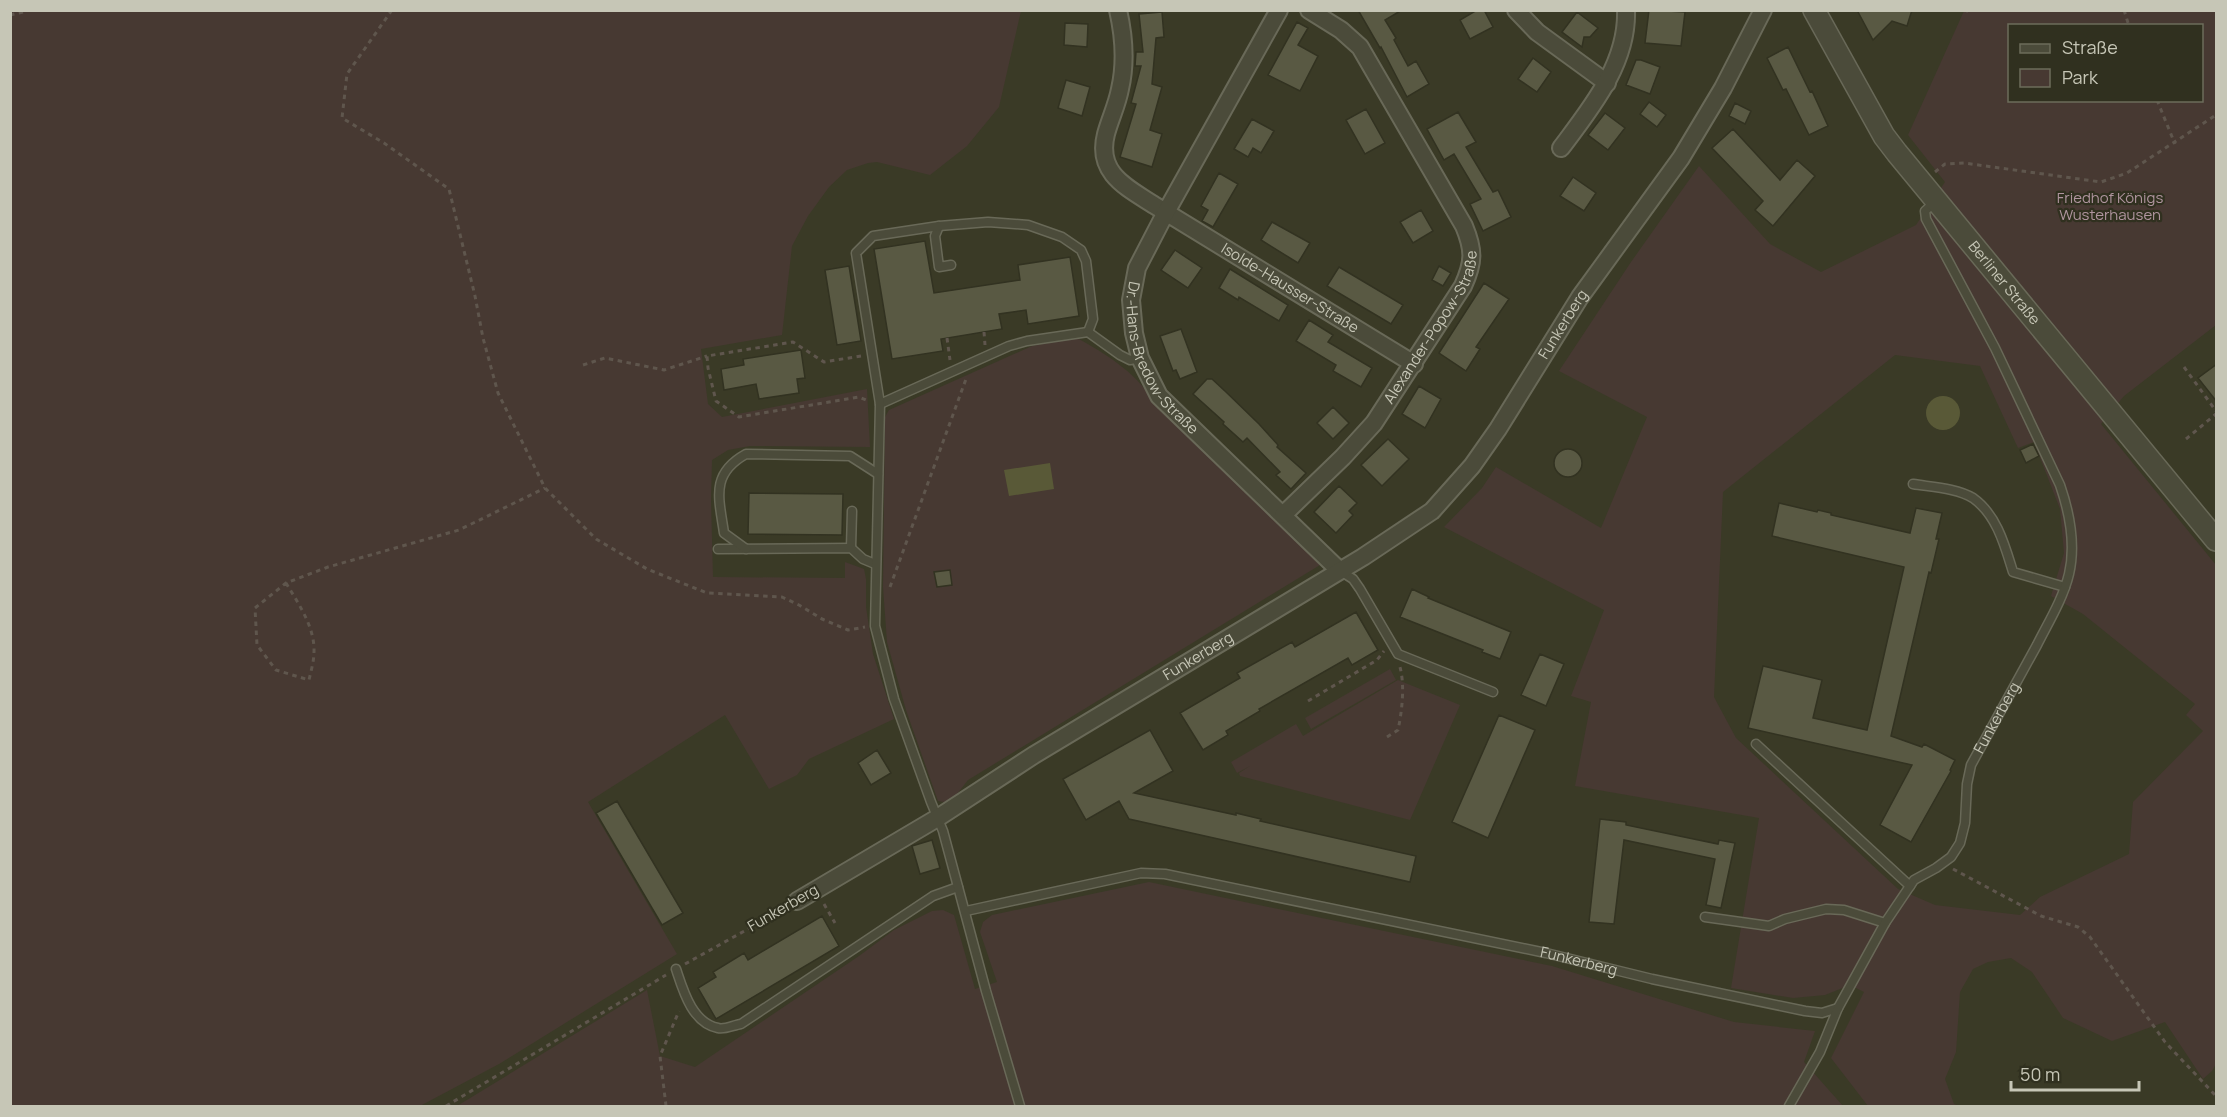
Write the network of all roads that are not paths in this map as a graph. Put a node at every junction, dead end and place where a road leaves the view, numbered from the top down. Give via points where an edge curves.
1 (1118, 10) edge
2 (1279, 10) edge
3 (1309, 10) edge
4 (1516, 10) edge
5 (1626, 10) edge
6 (1763, 10) edge
7 (1814, 10) edge
8 (1607, 83) junction
9 (1561, 148) dead end
10 (1937, 201) junction
11 (1166, 212) junction
12 (939, 226) junction
13 (951, 265) dead end
14 (1088, 332) junction
15 (1140, 358) junction
16 (1414, 364) junction
17 (880, 404) junction
18 (878, 474) junction
19 (1913, 484) dead end
20 (852, 511) dead end
21 (1283, 515) junction
22 (2217, 540) edge
23 (852, 548) junction
24 (718, 549) dead end
25 (747, 549) junction
26 (875, 564) junction
27 (1339, 570) junction
28 (2065, 587) junction
29 (1493, 692) dead end
30 (1756, 744) dead end
31 (939, 818) junction
32 (1910, 886) junction
33 (958, 887) junction
34 (797, 901) road end
35 (966, 911) junction
36 (1705, 917) dead end
37 (1885, 923) junction
38 (676, 969) road end
39 (1838, 1008) junction
40 (1020, 1107) edge
41 (1789, 1107) edge

1 - 11 street, Isolde-Hausser-Straße via 1124,61 1106,136 1105,160 1122,185
2 - 11 street, Dr.-Hans-Bredow-Straße
3 - 16 street, Alexander-Popow-Straße via 1360,47 1470,241 1471,268 1463,286
4 - 8 street via 1537,32
5 - 8 street via 1619,52
6 - 27 street, Funkerberg via 1686,149 1580,297 1472,466 1432,511
7 - 10 street, Berliner Straße via 1884,136
8 - 9 street
10 - 22 street, Berliner Straße
10 - 28 lane, Funkerberg via 1925,211 1926,219 1995,348 2068,507 2072,545
11 - 15 street, Dr.-Hans-Bredow-Straße via 1137,268 1131,300
11 - 16 street, Isolde-Hausser-Straße
12 - 13 lane via 935,236 939,267
12 - 14 lane via 988,222 1029,225 1062,237 1081,250 1092,301 1093,319
12 - 17 lane via 873,236 856,253
14 - 15 lane via 1120,355 1130,360
14 - 17 lane via 1009,346
15 - 21 street, Dr.-Hans-Bredow-Straße via 1159,396
16 - 21 street, Alexander-Popow-Straße via 1374,423
17 - 18 lane
18 - 25 lane via 850,456 746,454 728,468 718,488 724,533
18 - 26 lane
19 - 28 lane via 1972,498 1997,528 2013,572
20 - 23 lane
21 - 27 street, Dr.-Hans-Bredow-Straße
23 - 25 lane
23 - 26 lane
24 - 25 lane
26 - 31 lane via 875,626 894,699
27 - 29 lane via 1353,579 1398,654
27 - 31 street, Funkerberg via 1034,755
28 - 32 lane, Funkerberg via 1971,765 1960,843 1951,857
30 - 32 lane
31 - 33 lane
31 - 34 street, Funkerberg
32 - 37 lane, Funkerberg
33 - 35 lane
33 - 38 lane via 933,896 741,1024 720,1029 708,1024 686,999
35 - 39 lane, Funkerberg via 1140,873 1165,874 1804,1011 1822,1013
35 - 40 lane
36 - 37 lane via 1769,926 1826,909 1844,910
37 - 39 lane, Funkerberg
39 - 41 lane, Funkerberg via 1820,1052

